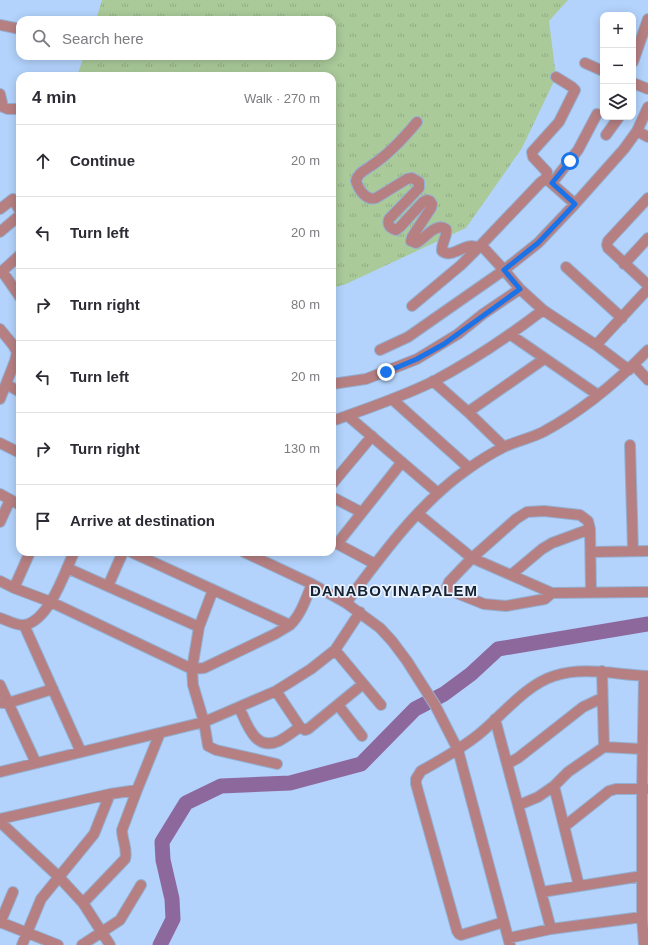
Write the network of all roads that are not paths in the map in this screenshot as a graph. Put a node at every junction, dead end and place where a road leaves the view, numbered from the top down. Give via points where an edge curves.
1 (648, 19) edge
2 (0, 25) edge
3 (16, 28) edge
4 (636, 53) edge
5 (585, 63) dead end
6 (600, 70) edge
7 (556, 77) dead end
8 (636, 86) edge
9 (648, 89) edge
10 (0, 94) edge
11 (648, 107) edge
12 (16, 109) edge
13 (597, 114) dead end
14 (617, 120) edge
15 (417, 122) dead end
16 (637, 131) junction
17 (606, 135) dead end
18 (648, 137) edge
19 (549, 181) junction
20 (648, 198) edge
21 (16, 204) edge
22 (575, 204) junction
23 (0, 209) edge
24 (16, 218) edge
25 (0, 232) edge
26 (648, 238) edge
27 (480, 246) junction
28 (16, 259) edge
29 (624, 264) junction
30 (566, 267) dead end
31 (504, 270) junction
32 (1, 272) edge
33 (648, 285) edge
34 (520, 289) junction
35 (648, 289) edge
36 (16, 290) edge
37 (412, 306) dead end
38 (543, 310) junction
39 (622, 318) junction
40 (1, 332) edge
41 (511, 335) junction
42 (596, 345) junction
43 (16, 350) edge
44 (380, 350) dead end
45 (648, 350) edge
46 (16, 358) edge
47 (544, 358) junction
48 (631, 367) junction
49 (648, 380) edge
50 (433, 381) junction
51 (6, 384) junction
52 (336, 384) edge
53 (16, 390) edge
54 (598, 395) junction
55 (0, 398) edge
56 (392, 399) junction
57 (468, 412) junction
58 (348, 416) junction
59 (336, 420) edge
60 (372, 436) junction
61 (0, 443) edge
62 (630, 445) dead end
63 (504, 447) junction
64 (16, 450) edge
65 (402, 462) junction
66 (469, 468) junction
67 (336, 479) edge
68 (438, 493) junction
69 (0, 494) edge
70 (336, 499) edge
71 (10, 500) junction
72 (16, 503) edge
73 (361, 512) junction
74 (418, 514) junction
75 (0, 522) edge
76 (590, 529) junction
77 (336, 541) edge
78 (336, 544) edge
79 (633, 551) junction
80 (648, 551) edge
81 (591, 552) junction
82 (28, 556) edge
83 (72, 556) edge
84 (121, 556) edge
85 (140, 556) edge
86 (252, 556) edge
87 (472, 558) junction
88 (375, 564) junction
89 (67, 568) junction
90 (511, 574) junction
91 (0, 581) edge
92 (312, 584) junction
93 (108, 586) junction
94 (14, 588) junction
95 (213, 590) junction
96 (648, 592) edge
97 (552, 593) junction
98 (591, 593) junction
99 (51, 602) junction
100 (346, 603) junction
101 (360, 612) junction
102 (0, 618) edge
103 (24, 625) junction
104 (290, 625) junction
105 (199, 627) junction
106 (334, 650) junction
107 (192, 669) junction
108 (602, 671) junction
109 (646, 676) edge
110 (363, 684) junction
111 (0, 685) edge
112 (53, 688) junction
113 (276, 691) junction
114 (602, 698) junction
115 (4, 703) edge
116 (338, 705) junction
117 (381, 705) dead end
118 (239, 707) junction
119 (495, 719) junction
120 (204, 722) junction
121 (300, 727) junction
122 (160, 733) junction
123 (362, 736) dead end
124 (604, 747) junction
125 (642, 749) junction
126 (458, 750) junction
127 (81, 752) junction
128 (36, 763) junction
129 (277, 764) dead end
130 (507, 764) junction
131 (0, 772) edge
132 (554, 786) junction
133 (645, 789) edge
134 (137, 790) junction
135 (110, 794) junction
136 (519, 805) junction
137 (0, 821) edge
138 (565, 826) junction
139 (642, 876) junction
140 (59, 877) junction
141 (141, 885) dead end
142 (579, 886) junction
143 (13, 892) dead end
144 (542, 892) junction
145 (83, 903) junction
146 (642, 917) junction
147 (0, 922) edge
148 (504, 922) junction
149 (551, 929) junction
150 (100, 932) junction
151 (27, 933) junction
152 (510, 941) edge
153 (22, 945) edge
154 (58, 945) edge
155 (82, 945) edge
156 (110, 945) edge
157 (644, 945) edge

1 - 4 street
2 - 3 street
5 - 6 street
7 - 19 street via 575,90 559,122 532,152
8 - 9 street
10 - 12 street via 3,107
11 - 16 street
13 - 19 street via 578,150
14 - 17 street
15 - 27 street via 387,155 360,173 356,181 358,186 365,196 372,199 407,179 416,179 419,188 389,219 389,226 396,230 427,200 432,204 431,208 411,241 421,241 434,230 444,227 447,233 442,245 444,253 449,254 472,245
16 - 18 street
16 - 22 street
19 - 22 street
19 - 27 street via 541,182
20 - 29 street via 608,241 608,248
21 - 23 street via 13,199
22 - 31 street via 538,243
24 - 25 street
26 - 29 street
27 - 31 street
27 - 37 street
28 - 32 street
29 - 33 street
30 - 39 street
31 - 34 street
31 - 44 street via 408,337
32 - 36 street
34 - 38 street
34 - 52 street via 453,338 417,359 366,380
35 - 39 street
38 - 41 street
38 - 42 street
39 - 42 street
40 - 43 street
41 - 47 street
41 - 50 street
42 - 48 street
45 - 48 street
46 - 51 street
47 - 54 street
47 - 57 street
48 - 49 street
48 - 54 street
50 - 56 street
50 - 57 street
51 - 53 street
51 - 55 street
54 - 63 street via 572,415 541,433
56 - 58 street
56 - 66 street
57 - 63 street
58 - 59 street
58 - 60 street
60 - 65 street
60 - 67 street
61 - 64 street
62 - 79 street
63 - 66 street
65 - 68 street
65 - 73 street
66 - 68 street
68 - 74 street
69 - 71 street
70 - 73 street
71 - 72 street
71 - 75 street
73 - 77 street
74 - 87 street
74 - 88 street
76 - 81 street
76 - 87 street via 588,521 580,515 527,512
76 - 90 street via 552,543
78 - 88 street
79 - 80 street
79 - 81 street
81 - 98 street
82 - 94 street
83 - 89 street
84 - 93 street
85 - 95 street
86 - 92 street
87 - 90 street
87 - 97 street via 450,582 447,587 449,590 484,604 506,606 545,599
88 - 100 street
89 - 93 street
89 - 99 street
90 - 97 street
91 - 94 street
92 - 100 street
92 - 104 street via 295,621
93 - 105 street
94 - 99 street
95 - 104 street
95 - 105 street
96 - 98 street
97 - 98 street
99 - 103 street via 40,616
99 - 107 street
100 - 101 street
101 - 106 street
101 - 126 street via 392,641 419,679
102 - 103 street
103 - 112 street
104 - 107 street via 204,668
105 - 107 street
106 - 110 street
106 - 113 street via 311,669
107 - 120 street via 193,685
108 - 109 street
108 - 114 street
108 - 119 street via 553,676 524,694
109 - 125 street
110 - 116 street
110 - 117 street
111 - 115 street
112 - 115 street
112 - 127 street
113 - 118 street
113 - 121 street
114 - 124 street
114 - 130 street via 582,707
115 - 128 street
116 - 121 street via 308,729
116 - 123 street
118 - 120 street
118 - 121 street via 253,735 262,742 280,740
119 - 126 street
119 - 130 street
120 - 122 street
120 - 129 street via 208,746 211,748
122 - 127 street
122 - 134 street
124 - 125 street
124 - 132 street via 568,772
125 - 133 street
126 - 148 street
126 - 148 street via 421,771 416,784 457,931 461,935
127 - 128 street
128 - 131 street
130 - 136 street
132 - 136 street via 538,797
132 - 138 street
133 - 138 street via 610,790
133 - 139 street
134 - 135 street
134 - 145 street via 122,830 126,852 124,859
135 - 137 street
135 - 140 street via 94,834
136 - 144 street
137 - 140 street
138 - 142 street
139 - 142 street
139 - 146 street
140 - 145 street
140 - 151 street via 41,899
141 - 150 street via 123,917
142 - 144 street
143 - 147 street
144 - 149 street
145 - 150 street
146 - 149 street
146 - 157 street
147 - 151 street
148 - 152 street
149 - 152 street
150 - 155 street
150 - 156 street
151 - 153 street
151 - 154 street

